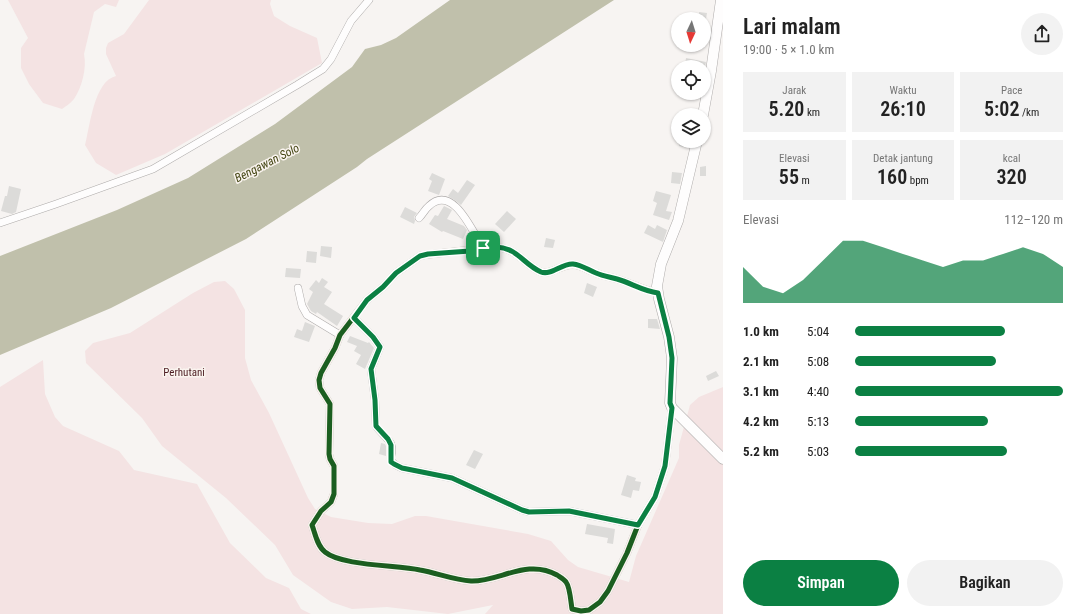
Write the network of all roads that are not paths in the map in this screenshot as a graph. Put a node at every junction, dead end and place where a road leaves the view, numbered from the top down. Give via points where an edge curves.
1 (369, 0) edge
2 (721, 0) edge
3 (704, 108) edge
4 (695, 148) edge
5 (419, 218) dead end
6 (0, 223) edge
7 (483, 248) junction
8 (298, 288) dead end
9 (658, 293) junction
10 (354, 318) junction
11 (340, 335) junction
12 (672, 408) junction
13 (723, 459) edge
14 (638, 525) junction

1 - 6 street via 351,21 323,69 297,85 153,169
2 - 3 street
4 - 9 street via 678,221 661,264
5 - 7 street via 437,201 451,202 462,214
7 - 9 street via 503,247 513,251 541,272 548,272 562,265 576,265
7 - 10 street via 420,256 396,273 367,300
8 - 11 street via 307,315
9 - 12 street via 672,358
10 - 11 street
10 - 14 street via 380,347 371,369 376,426 391,445 390,459 394,464 402,468 452,478 529,512 569,511
11 - 14 street via 320,373 319,380 320,388 330,404 329,454 334,466 334,494 331,502 312,524 323,551 331,556 367,564 420,570 470,581 514,571 550,571 567,583 572,609 581,611 589,610 600,602 627,553
12 - 13 street
12 - 14 street via 665,466 655,497

